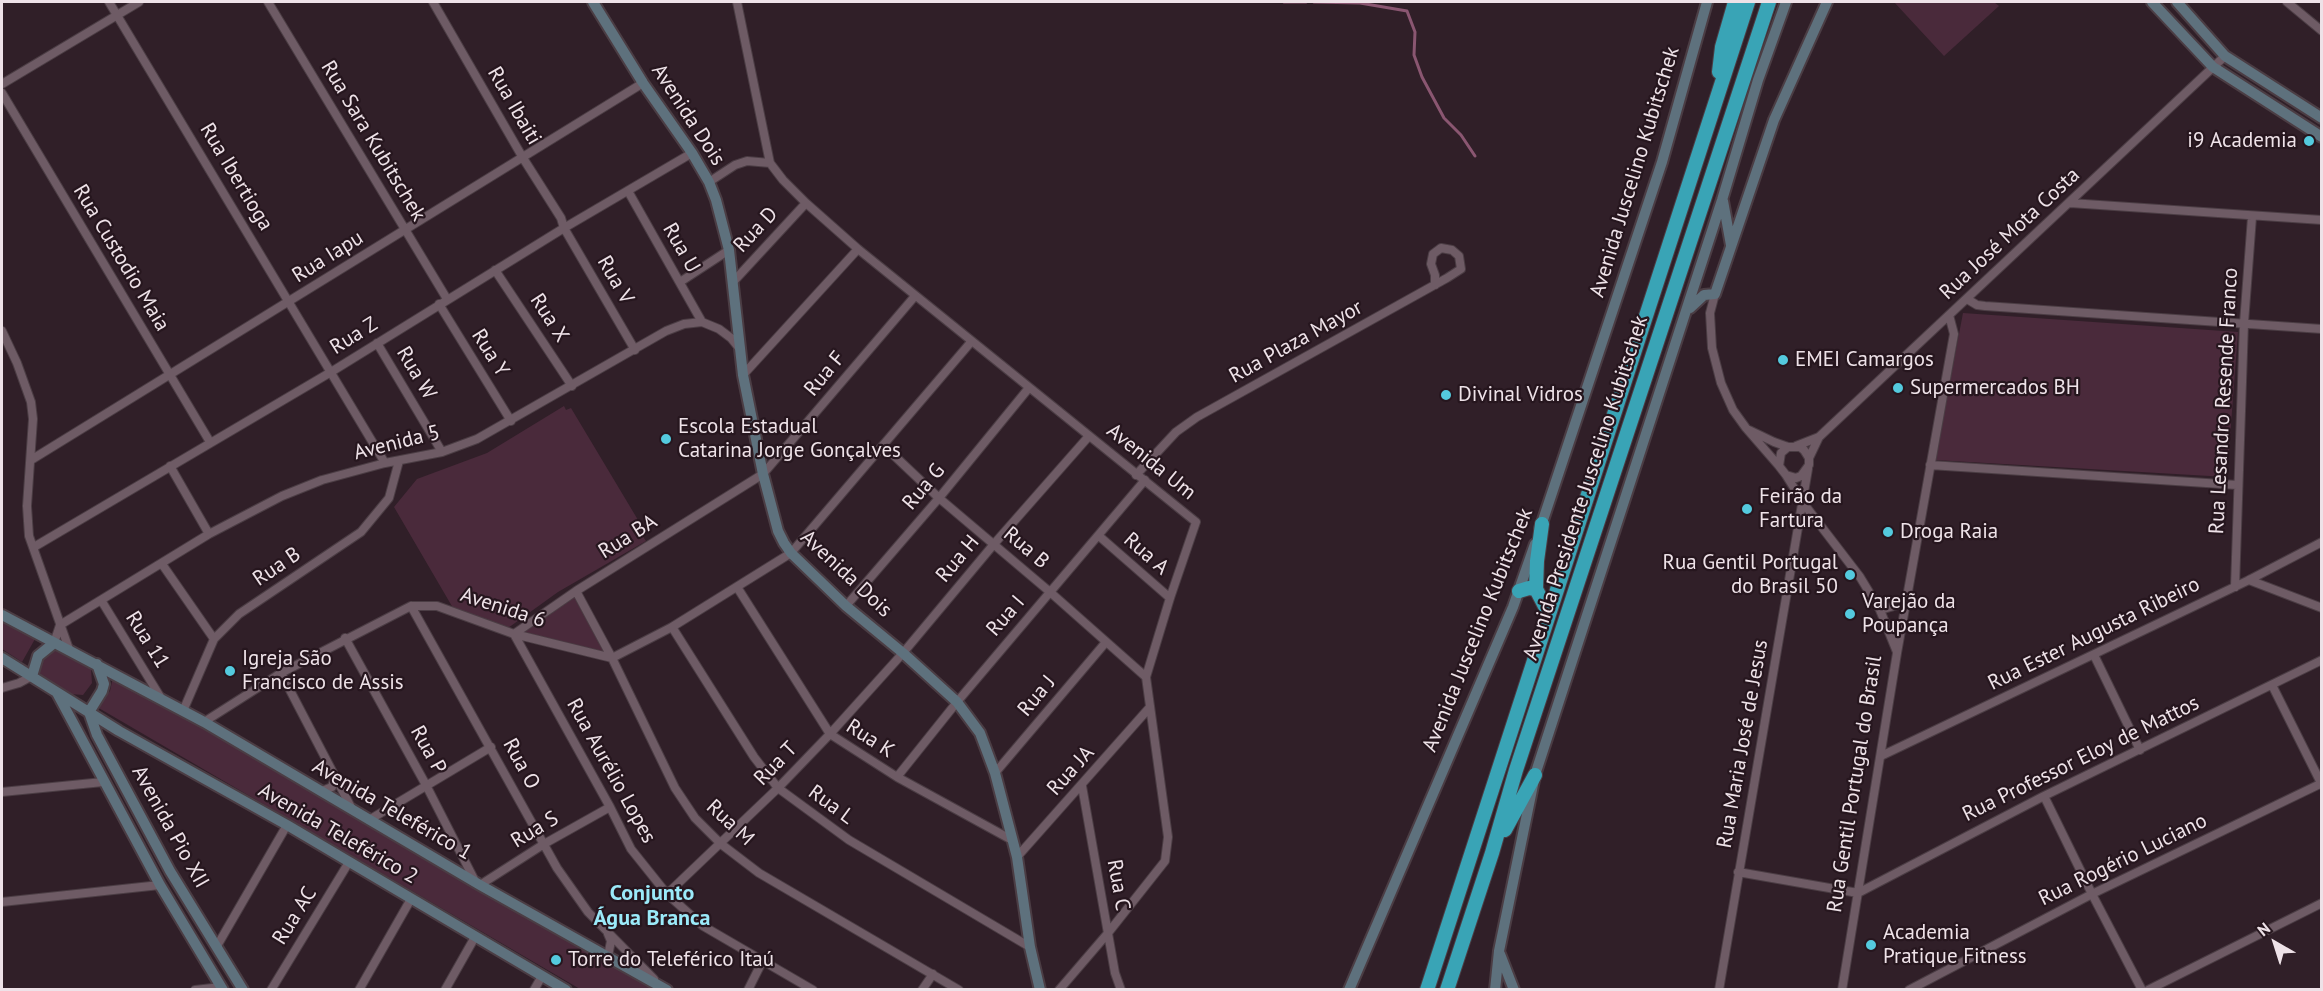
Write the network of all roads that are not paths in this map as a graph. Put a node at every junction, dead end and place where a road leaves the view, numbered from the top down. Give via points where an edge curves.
1 (109, 2) edge
2 (139, 2) edge
3 (268, 2) edge
4 (433, 2) edge
5 (593, 2) edge
6 (737, 2) edge
7 (1707, 2) edge
8 (1736, 2) edge
9 (1748, 2) edge
10 (1769, 2) edge
11 (1786, 2) edge
12 (1827, 2) edge
13 (2152, 2) edge
14 (2177, 2) edge
15 (2287, 2) edge
16 (117, 15) junction
17 (2322, 31) edge
18 (2225, 56) junction
19 (2213, 67) junction
20 (643, 83) junction
21 (2, 84) edge
22 (2, 93) edge
23 (1714, 108) junction
24 (2322, 118) edge
25 (2322, 137) edge
26 (692, 153) junction
27 (524, 158) junction
28 (770, 163) junction
29 (709, 182) junction
30 (627, 191) junction
31 (806, 203) junction
32 (1723, 203) junction
33 (2070, 203) junction
34 (1743, 212) junction
35 (2252, 217) junction
36 (2322, 220) edge
37 (564, 228) junction
38 (405, 230) junction
39 (1731, 245) junction
40 (858, 249) junction
41 (729, 250) junction
42 (495, 270) junction
43 (680, 282) junction
44 (733, 282) junction
45 (1435, 285) junction
46 (1715, 294) junction
47 (915, 296) junction
48 (1967, 299) junction
49 (443, 302) junction
50 (288, 303) junction
51 (1949, 315) junction
52 (1684, 316) junction
53 (702, 322) junction
54 (2244, 323) junction
55 (2322, 329) edge
56 (2, 331) edge
57 (971, 342) junction
58 (377, 343) junction
59 (635, 350) junction
60 (740, 350) junction
61 (331, 372) junction
62 (169, 374) junction
63 (743, 375) junction
64 (572, 386) junction
65 (1028, 388) junction
66 (511, 421) junction
67 (1746, 428) junction
68 (1089, 436) junction
69 (1819, 437) junction
70 (210, 442) junction
71 (884, 446) junction
72 (1792, 446) junction
73 (442, 452) junction
74 (1809, 458) junction
75 (31, 460) junction
76 (399, 461) junction
77 (385, 464) junction
78 (1930, 465) junction
79 (170, 466) junction
80 (1779, 466) junction
81 (1808, 469) junction
82 (763, 474) junction
83 (1136, 475) junction
84 (1786, 476) junction
85 (1145, 480) junction
86 (2237, 485) junction
87 (939, 498) junction
88 (1804, 504) junction
89 (1542, 524) junction
90 (209, 534) junction
91 (1099, 536) junction
92 (2322, 542) edge
93 (994, 544) junction
94 (34, 547) junction
95 (791, 553) junction
96 (162, 564) junction
97 (2249, 580) junction
98 (2235, 586) junction
99 (737, 587) junction
100 (1536, 589) junction
101 (576, 591) junction
102 (1519, 591) junction
103 (1050, 592) junction
104 (1170, 598) junction
105 (100, 600) junction
106 (1908, 602) junction
107 (411, 606) junction
108 (846, 606) junction
109 (2322, 608) edge
110 (1880, 610) junction
111 (1549, 614) junction
112 (2, 615) edge
113 (60, 625) junction
114 (672, 627) junction
115 (514, 634) junction
116 (345, 638) junction
117 (214, 639) junction
118 (1106, 642) junction
119 (54, 643) junction
120 (69, 649) junction
121 (903, 653) junction
122 (1898, 653) junction
123 (2094, 654) junction
124 (2, 658) edge
125 (612, 658) junction
126 (2322, 660) edge
127 (97, 664) junction
128 (281, 672) junction
129 (32, 676) junction
130 (1146, 677) junction
131 (2272, 685) junction
132 (2, 688) edge
133 (57, 693) junction
134 (162, 699) junction
135 (957, 702) junction
136 (1150, 707) junction
137 (183, 711) junction
138 (89, 712) junction
139 (204, 722) junction
140 (119, 731) junction
141 (830, 734) junction
142 (103, 746) junction
143 (491, 747) junction
144 (2140, 750) junction
145 (1881, 756) junction
146 (995, 773) junction
147 (1535, 775) junction
148 (335, 777) junction
149 (897, 777) junction
150 (103, 782) junction
151 (2321, 784) edge
152 (426, 785) junction
153 (1082, 786) junction
154 (778, 788) junction
155 (2, 792) edge
156 (322, 792) junction
157 (2044, 796) junction
158 (610, 807) junction
159 (352, 809) junction
160 (369, 820) junction
161 (287, 825) junction
162 (1012, 840) junction
163 (544, 844) junction
164 (721, 844) junction
165 (1492, 853) junction
166 (1017, 857) junction
167 (349, 862) junction
168 (1738, 872) junction
169 (478, 883) junction
170 (159, 885) junction
171 (1858, 893) junction
172 (667, 894) junction
173 (2092, 894) junction
174 (411, 899) junction
175 (2, 902) edge
176 (2322, 903) edge
177 (608, 933) junction
178 (1108, 933) junction
179 (475, 937) junction
180 (218, 946) junction
181 (1030, 947) junction
182 (1499, 951) junction
183 (608, 956) junction
184 (762, 962) junction
185 (933, 974) junction
186 (542, 976) junction
187 (662, 987) edge
188 (222, 988) edge
189 (195, 990) edge
190 (243, 990) edge
191 (271, 990) edge
192 (359, 990) edge
193 (445, 990) edge
194 (534, 990) edge
195 (566, 990) edge
196 (747, 990) edge
197 (813, 990) edge
198 (922, 990) edge
199 (958, 990) edge
200 (1040, 990) edge
201 (1059, 990) edge
202 (1121, 990) edge
203 (1349, 990) edge
204 (1426, 990) edge
205 (1447, 990) edge
206 (1495, 990) edge
207 (1514, 990) edge
208 (1719, 990) edge
209 (1842, 990) edge
210 (1909, 990) edge
211 (2142, 990) edge
212 (2148, 990) edge

1 - 16 street, Rua Ibertioga
2 - 16 street
3 - 38 street, Rua Sara Kubitschek
4 - 27 street, Rua Ibaiti
5 - 20 main road, Avenida Dois
6 - 28 street
7 - 89 main road, Avenida Juscelino Kubitschek via 1662,162
8 - 23 highway via 1722,47
9 - 23 highway, Avenida Presidente Juscelino Kubitschek
10 - 165 highway, Avenida Presidente Juscelino Kubitschek
11 - 32 main road, Avenida Presidente Juscelino Kubitschek via 1758,80
12 - 34 main road via 1774,120
13 - 19 main road
14 - 18 main road
15 - 17 street
16 - 21 street
16 - 50 street, Rua Ibertioga
18 - 19 street, Rua José Mota Costa
18 - 24 main road
19 - 25 main road
19 - 33 street, Rua José Mota Costa
20 - 26 main road, Avenida Dois
20 - 27 street, Rua Iapu
22 - 62 street, Rua Custodio Maia
23 - 111 highway, Avenida Presidente Juscelino Kubitschek
26 - 29 main road, Avenida Dois
26 - 30 street, Rua Z
27 - 37 street, Rua Ibaiti
27 - 38 street, Rua Iapu
28 - 29 street via 747,161
28 - 31 street, Avenida Um
29 - 41 main road, Avenida Dois
30 - 37 street, Rua Z
30 - 43 street, Rua U
31 - 40 street, Avenida Um
31 - 44 street, Rua D
32 - 34 main road via 1733,215
32 - 39 main road
32 - 52 main road, Avenida Presidente Juscelino Kubitschek
33 - 35 street
33 - 48 street, Rua José Mota Costa
34 - 39 main road
35 - 36 street
35 - 54 street, Rua Lesandro Resende Franco
37 - 42 street, Rua Z
37 - 59 street, Rua V
38 - 49 street, Rua Sara Kubitschek
38 - 50 street, Rua Iapu
39 - 46 main road
40 - 47 street, Avenida Um
40 - 63 street
41 - 43 street
41 - 44 main road, Avenida Dois
42 - 49 street, Rua Z
42 - 64 street, Rua X
43 - 53 street, Rua U
44 - 60 main road, Avenida Dois
45 - 45 street, Rua Plaza Mayor via 1431,259 1436,250 1452,250 1459,256 1461,269
45 - 83 street, Rua Plaza Mayor via 1208,411 1176,432
46 - 52 main road via 1699,297
46 - 67 street via 1710,313 1712,348 1721,383
47 - 57 street, Avenida Um
47 - 82 street, Rua F
48 - 51 street, Rua José Mota Costa
48 - 54 street via 1985,306
49 - 58 street, Rua Z
49 - 66 street, Rua Y
50 - 61 street, Rua Ibertioga
50 - 62 street, Rua Iapu
51 - 69 street, Rua José Mota Costa
51 - 78 street via 1954,334
52 - 147 main road, Avenida Presidente Juscelino Kubitschek
53 - 59 street, Avenida 5 via 666,331
53 - 60 street via 719,329
54 - 55 street
54 - 86 street, Rua Lesandro Resende Franco
56 - 75 street via 31,402
57 - 65 street, Avenida Um
57 - 71 street
58 - 61 street, Rua Z
58 - 73 street, Rua W
59 - 64 street, Avenida 5
60 - 63 main road, Avenida Dois
61 - 70 street, Rua Z
61 - 77 street, Rua Ibertioga
62 - 70 street, Rua Custodio Maia
62 - 75 street, Rua Iapu
63 - 82 main road, Avenida Dois
64 - 66 street, Avenida 5
65 - 68 street, Avenida Um
65 - 87 street, Rua G
66 - 73 street, Avenida 5
67 - 72 street
67 - 80 street
68 - 83 street, Avenida Um
68 - 93 street, Rua H
69 - 72 street, Rua José Mota Costa
69 - 74 street, Rua José Mota Costa
70 - 79 street, Rua Z
71 - 87 street, Rua B
71 - 95 street
72 - 74 street via 1804,450
72 - 80 street via 1781,453
73 - 76 street, Avenida 5
74 - 81 street
75 - 94 street via 27,521
76 - 77 street, Avenida 5
76 - 117 street, Rua B via 389,498 361,532 239,614
77 - 90 street, Avenida 5 via 302,487
78 - 86 street
78 - 106 street
79 - 90 street
79 - 94 street, Rua Z
80 - 84 street
81 - 84 street via 1796,478
81 - 88 street
82 - 95 main road, Avenida Dois via 778,531
82 - 101 street, Rua BA
83 - 85 street, Avenida Um
84 - 88 street, Rua Gentil Portugal do Brasil
85 - 91 street, Rua I
85 - 104 street, Avenida Um via 1196,522
86 - 98 street, Rua Lesandro Resende Franco
87 - 93 street, Rua B
87 - 108 street, Rua G
88 - 110 street, Rua Gentil Portugal do Brasil
88 - 168 street, Rua Maria José de Jesus
89 - 100 highway
89 - 102 main road, Avenida Juscelino Kubitschek
90 - 96 street, Avenida 5
91 - 103 street, Rua I
91 - 104 street, Rua A
92 - 97 street, Rua Ester Augusta Ribeiro
93 - 103 street, Rua B
93 - 121 street, Rua H
94 - 113 street
95 - 99 street
95 - 108 main road, Avenida Dois
96 - 105 street, Avenida 5
96 - 117 street
97 - 98 street, Rua Ester Augusta Ribeiro
97 - 109 street
98 - 123 street, Rua Ester Augusta Ribeiro
99 - 114 street
99 - 141 street, Rua K
100 - 102 highway
100 - 111 highway
101 - 115 street, Rua BA
101 - 125 street, Rua M
102 - 203 main road, Avenida Juscelino Kubitschek
103 - 118 street, Rua B
103 - 135 street, Rua I
104 - 130 street, Avenida Um
105 - 113 street, Avenida 5
105 - 134 street, Rua 11
106 - 110 street
106 - 122 street
107 - 115 street, Avenida 6 via 437,606
107 - 116 street, Avenida 6
107 - 143 street, Rua O
108 - 121 main road, Avenida Dois
110 - 122 street, Rua Gentil Portugal do Brasil
111 - 204 highway, Avenida Presidente Juscelino Kubitschek
112 - 119 main road
113 - 119 street
113 - 120 street
114 - 125 street
114 - 154 street, Rua L
115 - 125 street, Avenida 6
115 - 158 street, Rua Aurélio Lopes
116 - 128 street, Avenida 6
116 - 152 street, Rua P
117 - 137 street, Rua B
118 - 130 street, Rua B
118 - 146 street, Rua J
119 - 120 main road
119 - 129 main road via 38,656
120 - 127 main road
121 - 135 main road, Avenida Dois
121 - 141 street, Rua T
122 - 145 street, Rua Gentil Portugal do Brasil
123 - 144 street
123 - 145 street, Rua Ester Augusta Ribeiro
124 - 129 main road, Avenida Pio XII
125 - 164 street, Rua M via 675,788 695,818
126 - 131 street, Rua Professor Eloy de Mattos
127 - 134 main road, Avenida Teleférico 1
127 - 138 main road via 104,684
128 - 139 street, Avenida 6
128 - 148 street
129 - 132 street
129 - 133 main road, Avenida Pio XII
130 - 136 street, Avenida Um
131 - 144 street, Rua Professor Eloy de Mattos
131 - 151 street
133 - 138 main road, Avenida Pio XII
133 - 150 main road, Avenida Pio XII
134 - 137 main road, Avenida Teleférico 1
135 - 146 main road, Avenida Dois via 980,733
135 - 149 street, Rua I
136 - 153 street, Rua JA
136 - 178 street, Avenida Um via 1168,837 1165,861
137 - 139 main road, Avenida Teleférico 1
138 - 140 main road, Avenida Teleférico 2
138 - 142 main road, Avenida Pio XII
139 - 156 main road, Avenida Teleférico 1
140 - 142 main road via 109,736
140 - 161 main road, Avenida Teleférico 2
141 - 149 street, Rua K
141 - 154 street, Rua T
142 - 180 main road, Avenida Pio XII via 170,871
143 - 152 street
143 - 163 street, Rua O
144 - 157 street, Rua Professor Eloy de Mattos
145 - 171 street, Rua Gentil Portugal do Brasil
146 - 162 main road, Avenida Dois
147 - 165 highway
147 - 182 main road, Avenida Presidente Juscelino Kubitschek
148 - 156 street via 332,787
148 - 159 street
149 - 162 street, Rua K
150 - 155 street
150 - 170 main road, Avenida Pio XII
151 - 173 street, Rua Rogério Luciano
152 - 160 street
152 - 169 street, Rua P
153 - 166 street, Rua JA
153 - 178 street, Rua C
154 - 164 street, Rua T
154 - 181 street, Rua L via 849,840
156 - 159 main road, Avenida Teleférico 1
157 - 171 street, Rua Professor Eloy de Mattos
157 - 173 street
158 - 163 street, Rua S
158 - 172 street, Rua Aurélio Lopes via 631,849
159 - 160 main road, Avenida Teleférico 1
160 - 169 main road, Avenida Teleférico 1
161 - 167 main road, Avenida Teleférico 2
161 - 180 street
162 - 166 main road, Avenida Dois
163 - 169 street, Rua S
163 - 177 street, Rua O via 572,891
164 - 172 street, Rua T
164 - 185 street, Rua M via 759,873
165 - 205 highway, Avenida Presidente Juscelino Kubitschek
166 - 181 main road, Avenida Dois
167 - 174 main road, Avenida Teleférico 2
167 - 191 street, Rua AC
168 - 171 street
168 - 208 street, Rua Maria José de Jesus
169 - 183 main road, Avenida Teleférico 1
170 - 175 street
170 - 188 main road, Avenida Pio XII
171 - 209 street, Rua Gentil Portugal do Brasil
172 - 184 street, Rua Aurélio Lopes via 704,926
173 - 210 street, Rua Rogério Luciano
173 - 211 street
174 - 179 main road, Avenida Teleférico 2
174 - 192 street
176 - 212 street
177 - 183 street
177 - 187 street, Rua O
178 - 201 street, Avenida Um
178 - 202 street, Rua C
179 - 186 main road, Avenida Teleférico 2
179 - 193 street
180 - 190 main road, Avenida Pio XII
181 - 200 main road, Avenida Dois
182 - 206 main road, Avenida Presidente Juscelino Kubitschek
182 - 207 main road
183 - 187 main road, Avenida Teleférico 1
184 - 196 street
184 - 197 street, Rua Aurélio Lopes
185 - 198 street
185 - 199 street, Rua M
186 - 194 street
186 - 195 main road, Avenida Teleférico 2
188 - 189 street

